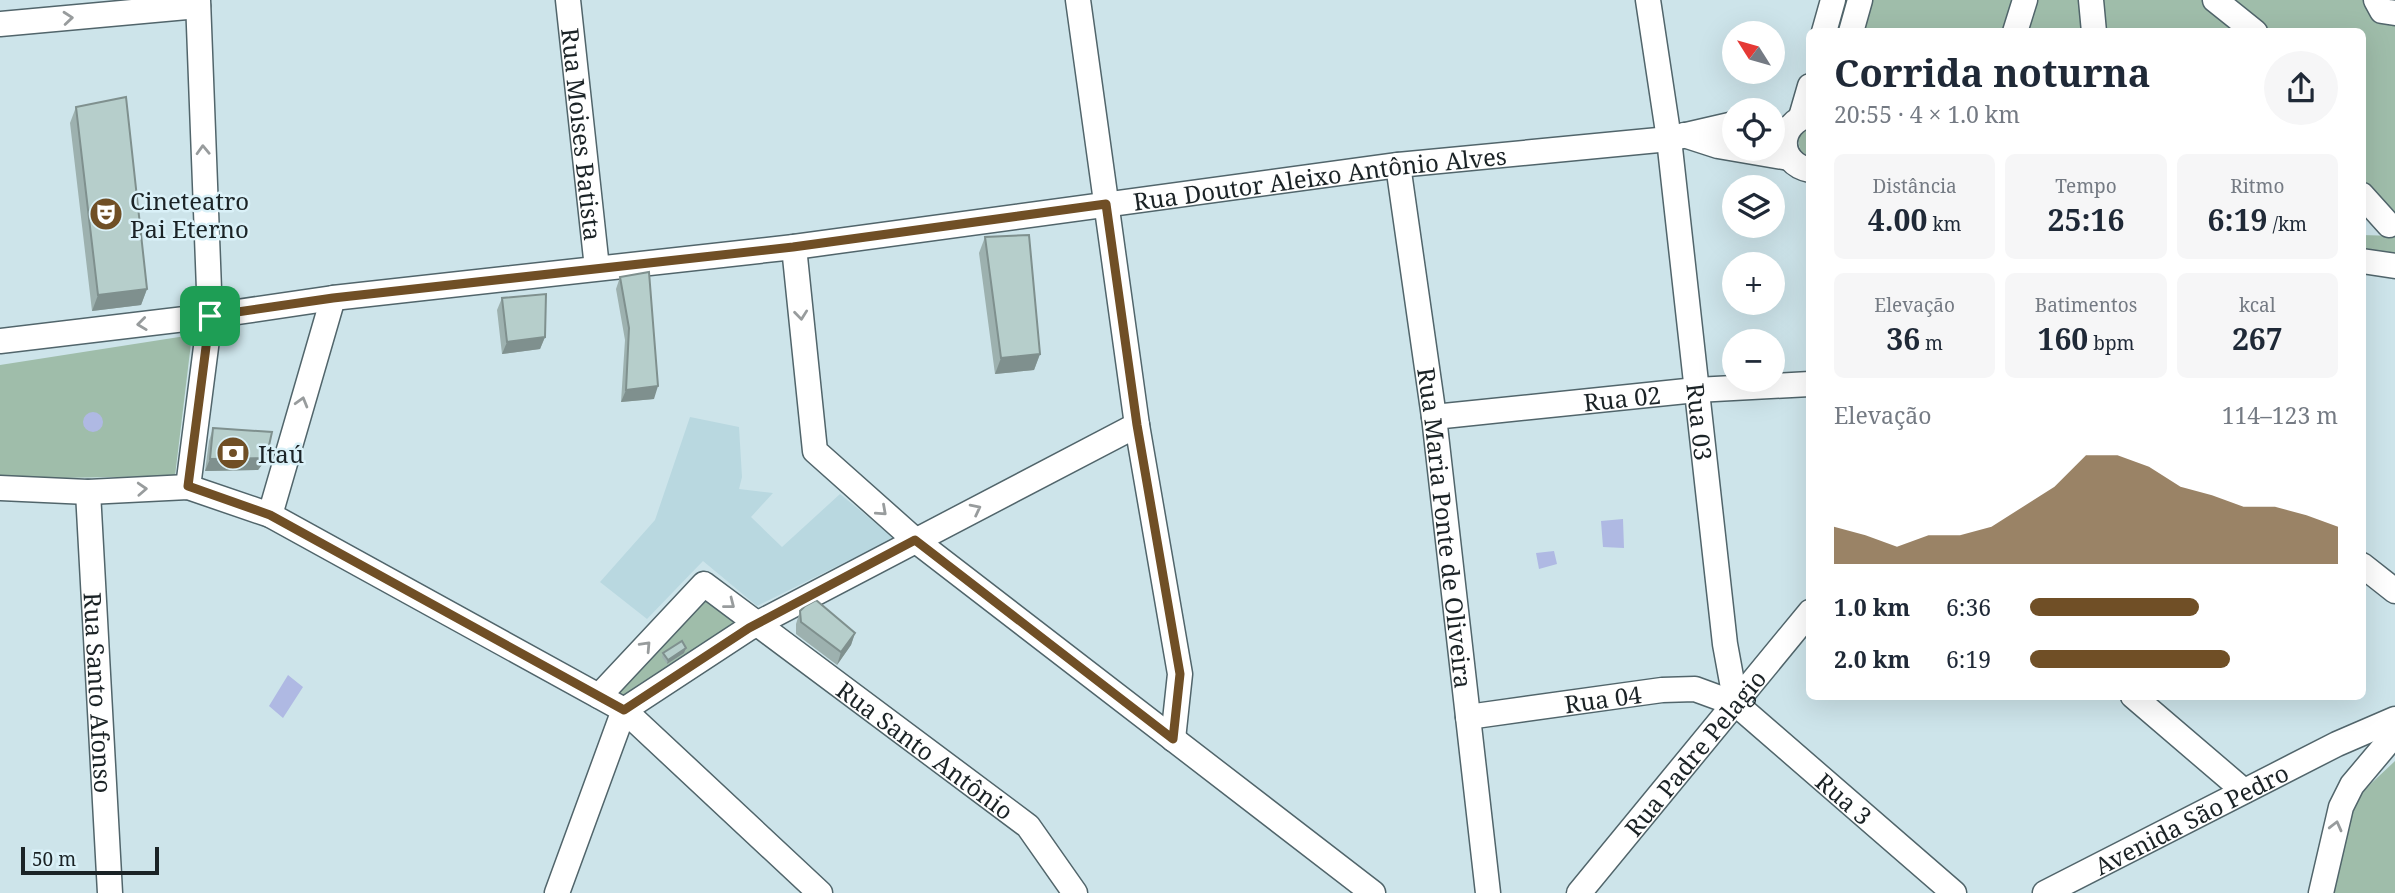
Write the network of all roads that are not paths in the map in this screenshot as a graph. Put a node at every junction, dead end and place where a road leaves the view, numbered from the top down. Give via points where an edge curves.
1 (568, 0) edge
2 (1078, 0) edge
3 (1648, 0) edge
4 (1833, 0) edge
5 (1860, 0) edge
6 (2025, 0) edge
7 (2091, 0) edge
8 (2215, 0) edge
9 (2376, 0) edge
10 (198, 3) edge
11 (2395, 13) edge
12 (0, 24) edge
13 (1825, 28) edge
14 (1852, 28) edge
15 (2016, 28) edge
16 (2094, 28) edge
17 (2250, 28) edge
18 (1806, 94) edge
19 (1793, 119) edge
20 (1722, 127) edge
21 (1676, 137) junction
22 (1800, 164) edge
23 (1398, 165) junction
24 (1106, 204) junction
25 (2366, 206) edge
26 (2392, 225) edge
27 (793, 247) junction
28 (2366, 262) edge
29 (2395, 266) edge
30 (597, 268) junction
31 (333, 298) junction
32 (210, 316) junction
33 (0, 341) edge
34 (1806, 384) edge
35 (1696, 390) junction
36 (1434, 417) junction
37 (1137, 425) junction
38 (188, 486) junction
39 (0, 488) edge
40 (88, 492) junction
41 (270, 515) junction
42 (915, 540) junction
43 (2366, 568) edge
44 (2395, 591) edge
45 (1806, 617) edge
46 (756, 624) junction
47 (599, 696) junction
48 (2138, 700) edge
49 (1736, 704) junction
50 (624, 710) junction
51 (1468, 717) junction
52 (2395, 719) edge
53 (2395, 734) edge
54 (1173, 739) junction
55 (2337, 744) junction
56 (2378, 753) junction
57 (2244, 792) junction
58 (1367, 892) edge
59 (110, 893) edge
60 (557, 893) edge
61 (820, 893) edge
62 (1075, 893) edge
63 (1488, 893) edge
64 (1579, 893) edge
65 (1954, 893) edge
66 (2045, 893) edge
67 (2321, 893) edge

1 - 30 street, Rua Moises Batista
2 - 24 street
3 - 21 street, Rua 03
4 - 13 street
5 - 14 street
6 - 15 street
7 - 16 street
8 - 17 street
9 - 11 street via 2382,11
12 -> 10 street
32 -> 10 street
18 - 19 street
19 - 22 street via 1785,138
20 - 21 street, Rua Doutor Aleixo Antônio Alves
21 - 22 street, Rua Doutor Aleixo Antônio Alves
21 - 23 street, Rua Doutor Aleixo Antônio Alves
21 - 35 street, Rua 03
23 - 24 street, Rua Doutor Aleixo Antônio Alves
23 - 36 street, Rua Maria Ponte de Oliveira
24 - 27 street, Rua Doutor Aleixo Antônio Alves
24 - 37 street
25 - 26 street
27 - 30 street, Rua Doutor Aleixo Antônio Alves
27 -> 42 street via 815,451
28 - 29 street
30 - 31 street, Rua Doutor Aleixo Antônio Alves
31 - 32 street, Rua Doutor Aleixo Antônio Alves
41 -> 31 street
32 -> 33 street, Rua Doutor Aleixo Antônio Alves
32 - 38 street
34 - 35 street, Rua 02
35 - 36 street, Rua 02
35 - 49 street, Rua 03 via 1724,644
36 - 51 street, Rua Maria Ponte de Oliveira
42 -> 37 street
37 - 54 street via 1180,674
40 -> 38 street
38 - 41 street
39 - 40 street
40 - 59 street, Rua Santo Afonso
41 - 47 street
42 - 46 street
42 - 54 street
43 - 44 street
45 - 49 street, Rua Padre Pelagio
47 -> 46 street, Rua Santo Antônio via 704,584
46 - 50 street
46 - 62 street, Rua Santo Antônio via 1028,826
47 - 50 street
48 - 57 street
49 - 51 street, Rua 04 via 1695,689 1662,690
49 - 64 street, Rua Padre Pelagio
49 - 65 street, Rua 3
50 - 60 street
50 - 61 street
51 - 63 street, Rua Maria Ponte de Oliveira
52 - 55 street, Avenida São Pedro
53 - 56 street
54 - 58 street
55 - 56 street
55 - 57 street, Avenida São Pedro
67 -> 56 street via 2341,807
57 - 66 street, Avenida São Pedro

